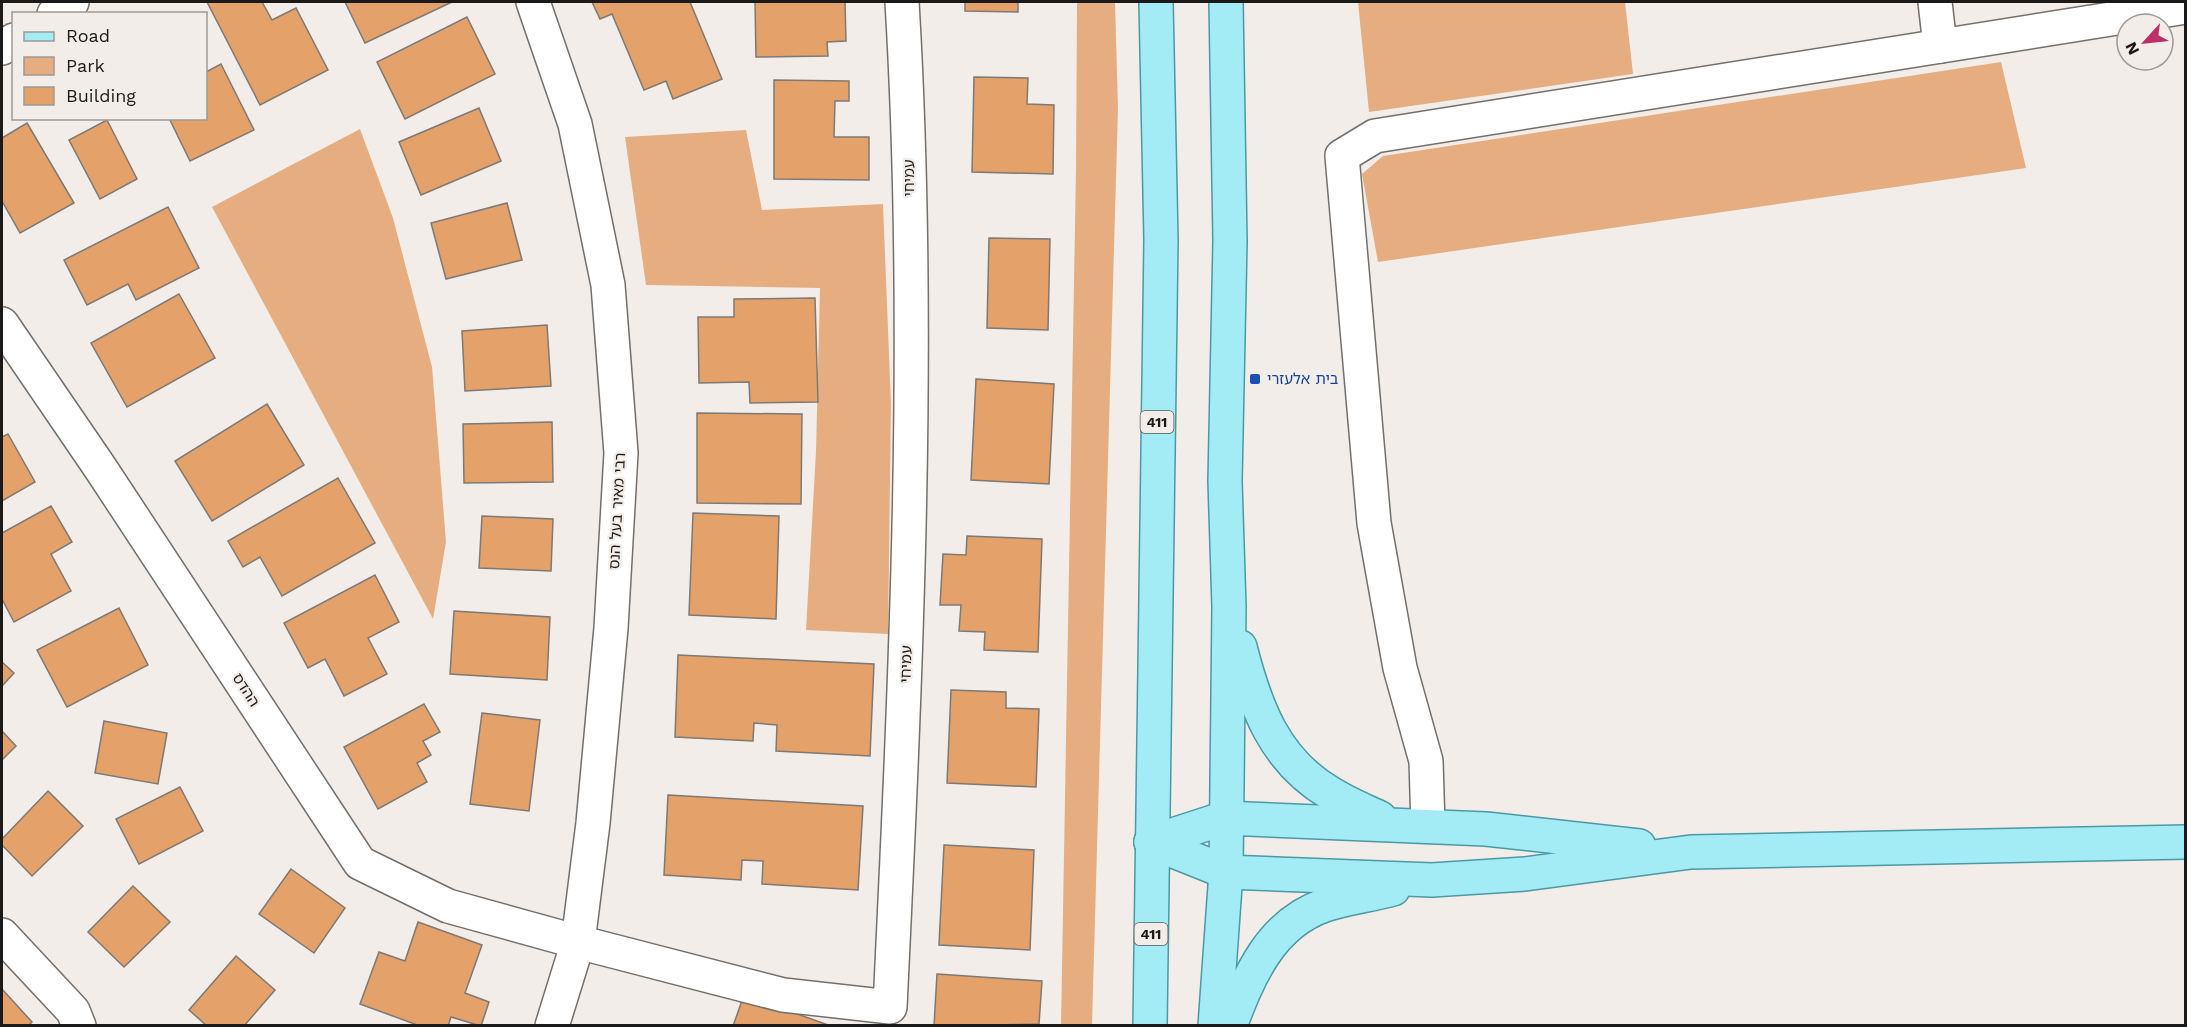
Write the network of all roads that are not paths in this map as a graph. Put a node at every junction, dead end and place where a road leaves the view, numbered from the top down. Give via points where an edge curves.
1 (72, 2) edge
2 (533, 2) edge
3 (902, 2) edge
4 (1156, 2) edge
5 (1226, 2) edge
6 (1935, 2) edge
7 (2186, 7) edge
8 (57, 12) edge
9 (1940, 46) junction
10 (2, 324) edge
11 (1229, 607) junction
12 (1225, 818) junction
13 (1389, 823) junction
14 (1428, 826) junction
15 (1151, 842) junction
16 (2186, 842) edge
17 (1691, 852) junction
18 (1226, 872) junction
19 (1432, 880) junction
20 (2, 935) edge
21 (578, 942) junction
22 (890, 1016) edge
23 (79, 1026) edge
24 (552, 1026) edge
25 (1150, 1026) edge
26 (1215, 1026) edge
27 (1230, 1026) edge

1 - 8 street
2 - 21 street, רבי מאיר בעל הנס via 575,124 608,285 621,453 611,628
3 - 22 street, עמיחי via 909,118 911,501
4 - 15 main road, 411 via 1161,240
5 - 11 main road via 1230,241 1225,481
6 - 9 street
7 - 9 street
9 - 14 street via 1375,136 1342,156 1374,524 1401,668 1426,761
10 - 21 street, ההדס via 360,863 448,906
11 - 12 main road
11 - 13 main road via 1253,698 1276,743 1329,793
12 - 13 main road
12 - 15 main road
12 - 18 main road
13 - 14 main road
14 - 17 main road
15 - 18 main road
15 - 25 main road, 411
16 - 17 main road
17 - 19 main road via 1525,874
18 - 19 main road
18 - 26 main road
19 - 27 main road via 1323,906 1290,924 1254,967
20 - 23 street via 73,1011
21 - 22 street, עמיחי via 783,996
21 - 24 street, רבי מאיר בעל הנס

